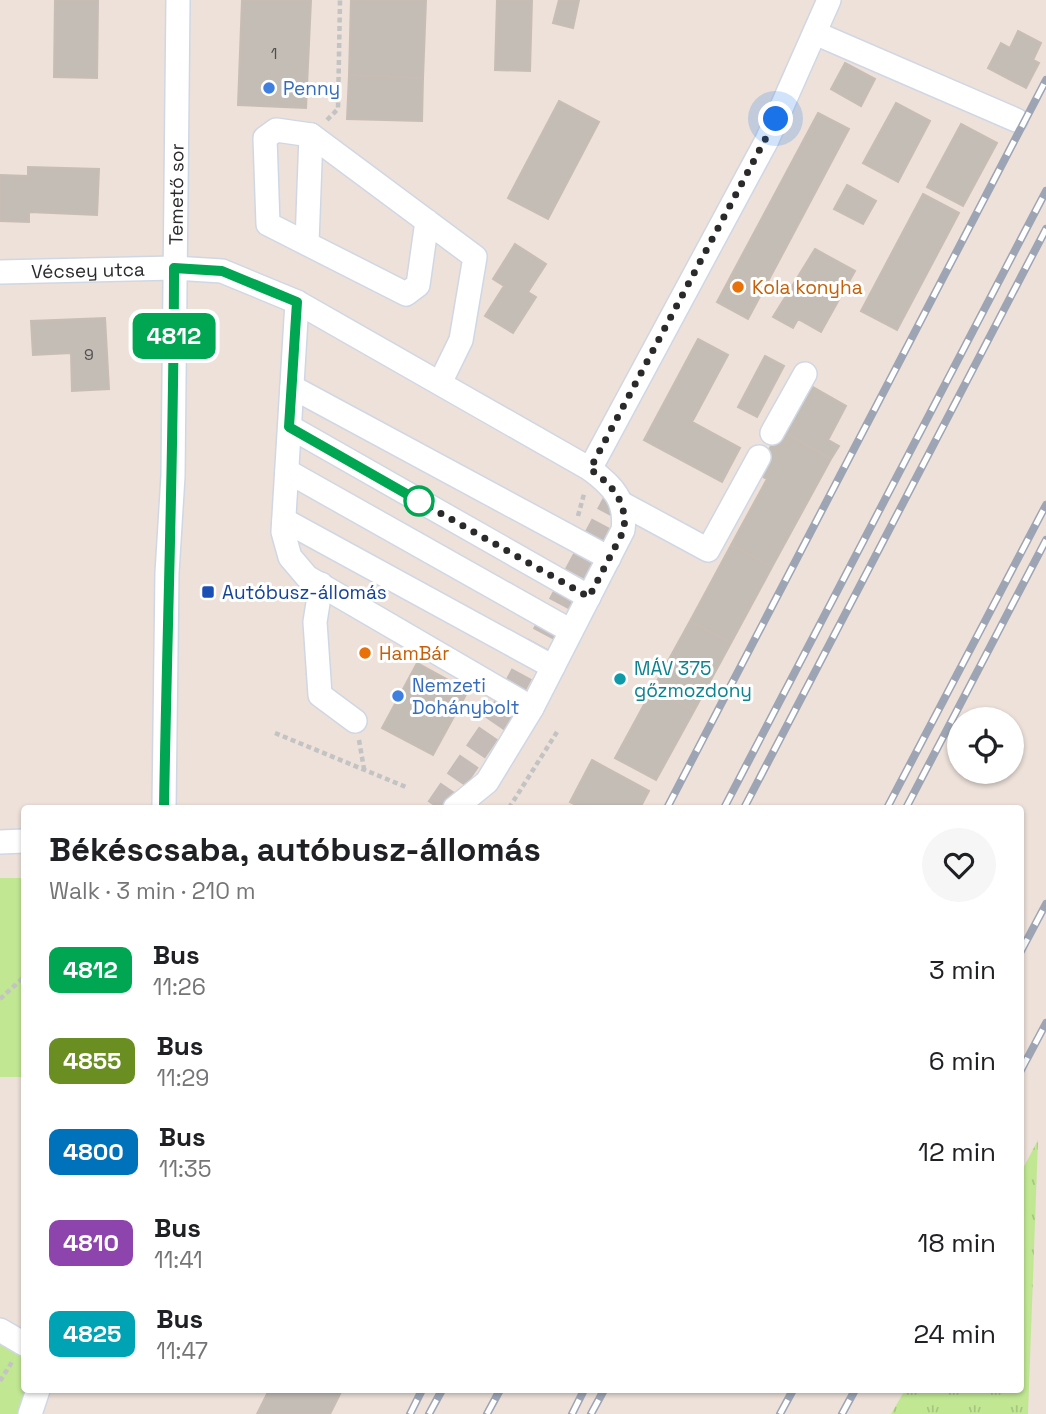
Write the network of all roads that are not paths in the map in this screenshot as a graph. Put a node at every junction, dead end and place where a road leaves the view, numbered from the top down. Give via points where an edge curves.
1 (178, 0) edge
2 (829, 0) edge
3 (815, 33) junction
4 (1016, 120) dead end
5 (311, 135) junction
6 (427, 221) junction
7 (307, 243) junction
8 (174, 268) junction
9 (0, 272) edge
10 (297, 302) junction
11 (805, 374) dead end
12 (440, 383) junction
13 (292, 387) junction
14 (289, 427) junction
15 (772, 433) dead end
16 (760, 457) dead end
17 (590, 469) junction
18 (287, 471) junction
19 (624, 504) junction
20 (284, 520) junction
21 (609, 558) junction
22 (321, 584) junction
23 (589, 597) junction
24 (571, 631) junction
25 (553, 667) junction
26 (532, 708) junction
27 (355, 721) dead end
28 (164, 805) edge
29 (459, 805) edge
30 (21, 841) edge
31 (0, 842) edge
32 (0, 1330) edge
33 (21, 1342) edge
34 (37, 1393) edge
35 (30, 1414) edge

1 - 8 street, Temető sor
2 - 3 street
3 - 4 street
3 - 17 street via 767,140
5 - 6 street
5 - 7 street
5 - 7 street via 276,130 265,138 268,224
6 - 7 street via 418,285 406,294
6 - 12 street via 475,257 461,340
8 - 9 street, Vécsey utca
8 - 10 street, Vécsey utca via 222,271
8 - 28 street, Temető sor
10 - 12 street, Vécsey utca
10 - 13 street
11 - 15 street
12 - 17 street, Vécsey utca
13 - 14 street
13 - 21 street
14 - 18 street
14 - 23 street
16 - 19 street via 708,550
17 - 19 street, Vécsey utca
18 - 20 street
18 - 24 street
19 - 21 street via 624,530
20 - 22 street via 290,556 307,577
20 - 25 street
21 - 23 street
22 - 26 street
22 - 27 street via 315,622 320,695
23 - 24 street
24 - 25 street
25 - 26 street
26 - 29 street via 487,782
30 - 31 street
32 - 33 street
34 - 35 street

